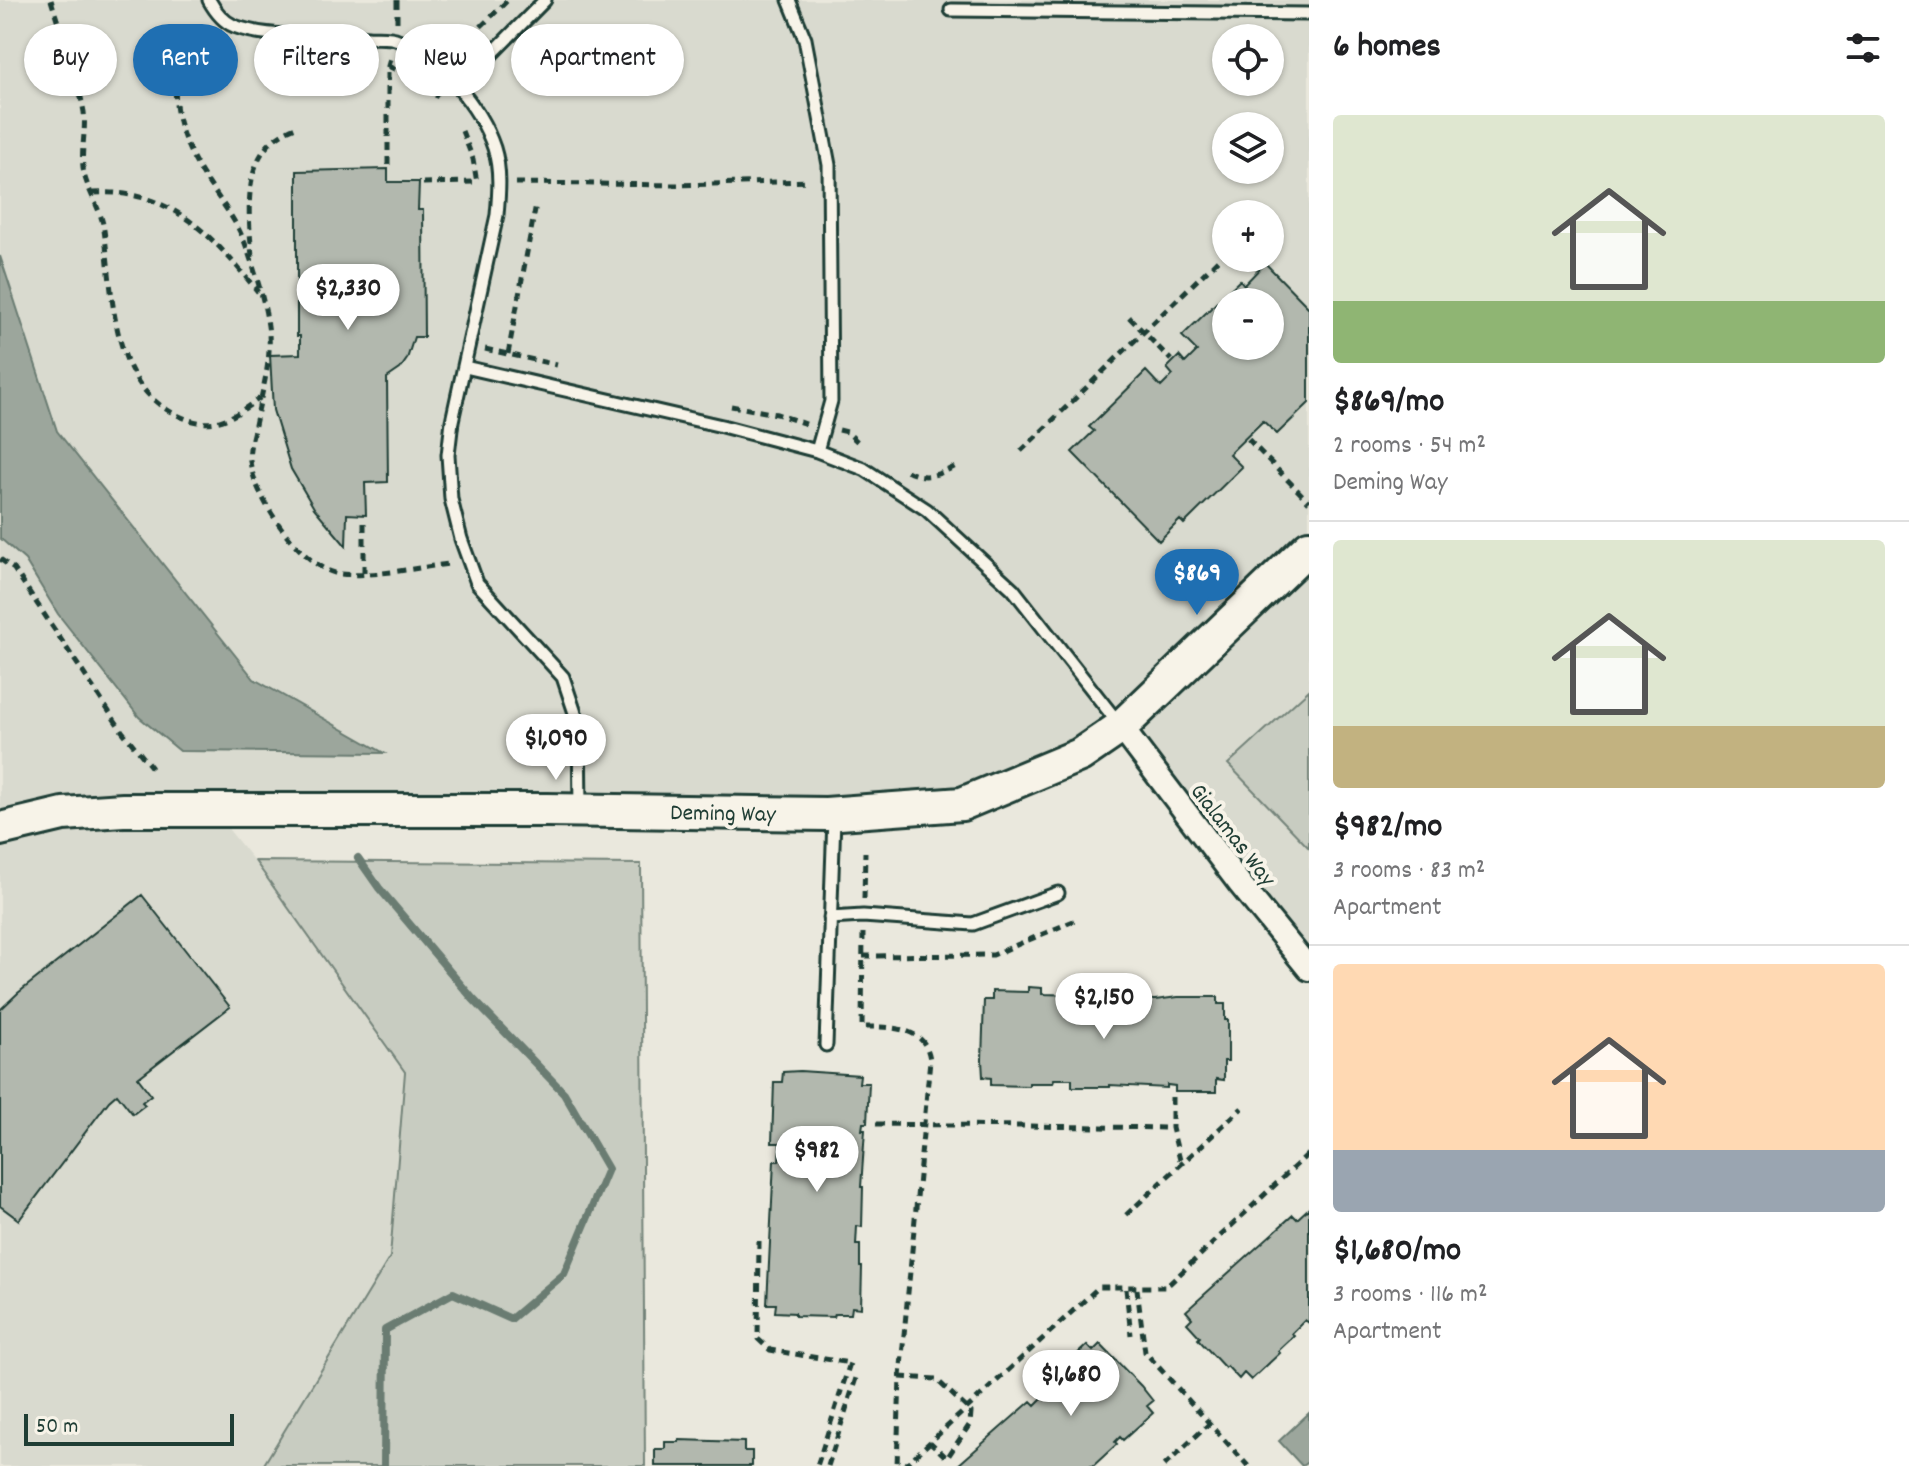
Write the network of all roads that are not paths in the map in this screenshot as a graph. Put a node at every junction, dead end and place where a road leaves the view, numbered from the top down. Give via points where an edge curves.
1 (209, 0) edge
2 (545, 0) edge
3 (789, 0) edge
4 (951, 10) dead end
5 (1309, 14) edge
6 (395, 39) edge
7 (495, 51) edge
8 (465, 96) edge
9 (465, 367) junction
10 (817, 451) junction
11 (1309, 547) edge
12 (1121, 727) junction
13 (580, 810) junction
14 (835, 813) junction
15 (0, 829) edge
16 (1058, 893) dead end
17 (830, 918) junction
18 (1309, 969) edge
19 (826, 1045) dead end

1 - 6 lane via 216,14 232,26 278,34
2 - 7 lane
3 - 10 lane via 805,39 829,165 831,401
4 - 5 lane
8 - 9 lane via 488,135 500,183
9 - 10 lane
9 - 13 lane via 448,455 461,539 477,583 568,688 579,725
10 - 12 lane via 864,469 927,510 965,543 1013,589
11 - 12 street, Deming Way
12 - 14 street, Deming Way via 1080,755 962,804
12 - 18 street, Gialamas Way
13 - 14 street, Deming Way
13 - 15 street, Deming Way via 123,810 63,814
14 - 17 lane
16 - 17 lane via 973,924
17 - 19 lane

